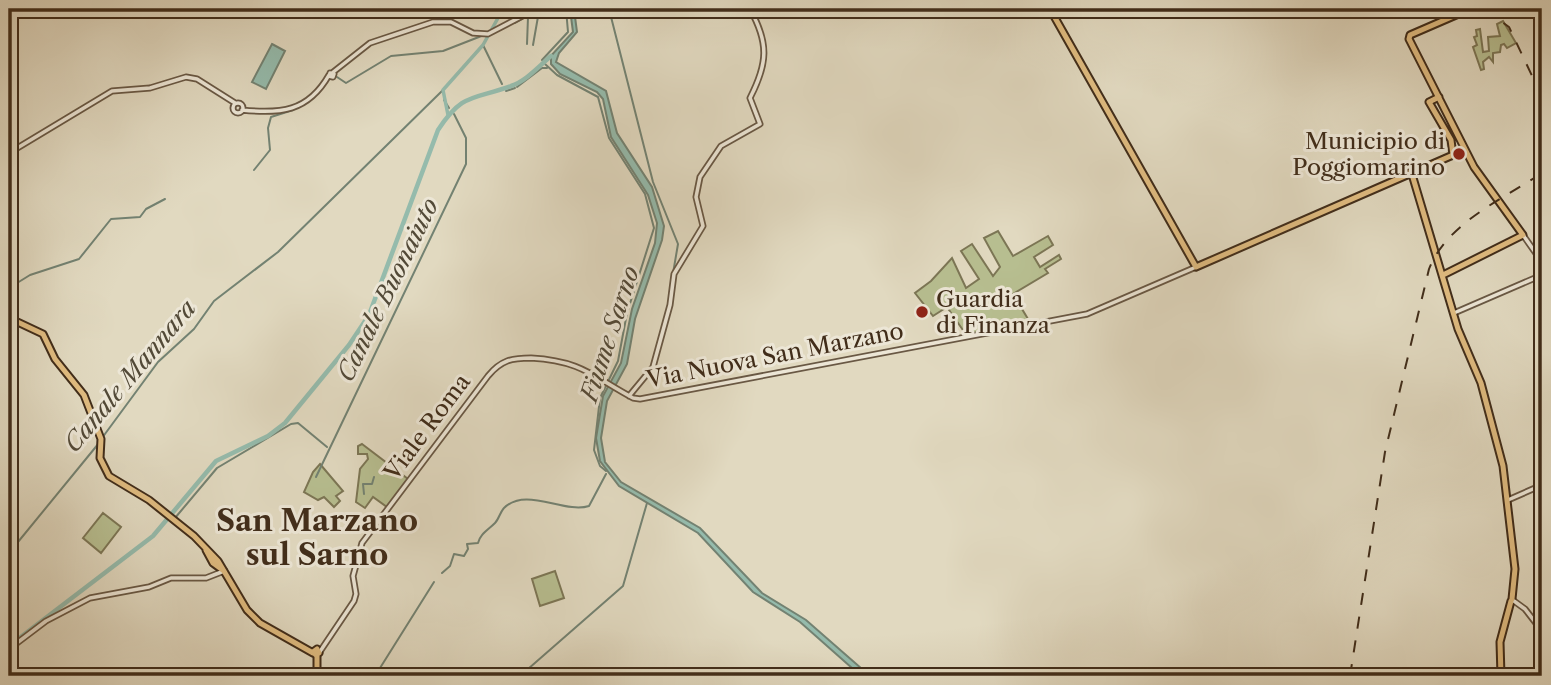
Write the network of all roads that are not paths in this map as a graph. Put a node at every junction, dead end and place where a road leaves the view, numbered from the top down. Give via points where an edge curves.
1 (536, 9) edge
2 (750, 9) edge
3 (1050, 9) edge
4 (1470, 9) edge
5 (1538, 9) edge
6 (1542, 20) edge
7 (1439, 97) junction
8 (233, 104) junction
9 (243, 108) junction
10 (9, 153) edge
11 (1411, 171) junction
12 (1523, 235) junction
13 (1542, 262) edge
14 (1196, 267) junction
15 (1443, 275) junction
16 (1542, 275) edge
17 (1454, 313) junction
18 (9, 318) edge
19 (629, 396) junction
20 (1542, 485) edge
21 (1508, 500) junction
22 (218, 566) junction
23 (1514, 601) junction
24 (1542, 631) edge
25 (9, 649) edge
26 (316, 652) junction
27 (317, 676) edge
28 (1501, 676) edge

1 - 9 street via 490,33 433,22 370,43 294,108 267,114
2 - 19 street via 766,51 750,98 760,124 721,146 700,177 696,192 704,226 674,274 653,368
3 - 14 main road
4 - 7 main road via 1410,36
5 - 6 street
7 - 11 main road, Via Nuova San Marzano via 1429,102 1455,153
7 - 12 main road via 1462,146
8 - 9 street
8 - 9 street via 236,112
8 - 10 street via 197,79 112,91
11 - 14 main road, Via Nuova San Marzano
11 - 15 main road
12 - 13 street
12 - 15 main road
14 - 19 street, Via Nuova San Marzano via 1098,312 648,397
15 - 17 main road
16 - 17 street
17 - 21 main road via 1481,383
18 - 22 main road via 46,338 55,359 88,401 101,440 100,458 109,476 168,515 204,546
19 - 26 street, Viale Roma via 575,364 515,358 496,366 362,543 353,576 354,601
20 - 21 street
21 - 23 main road
22 - 25 street via 206,578 171,578 79,603
22 - 26 main road via 260,623
23 - 24 street
23 - 28 main road via 1501,636
26 - 27 main road

